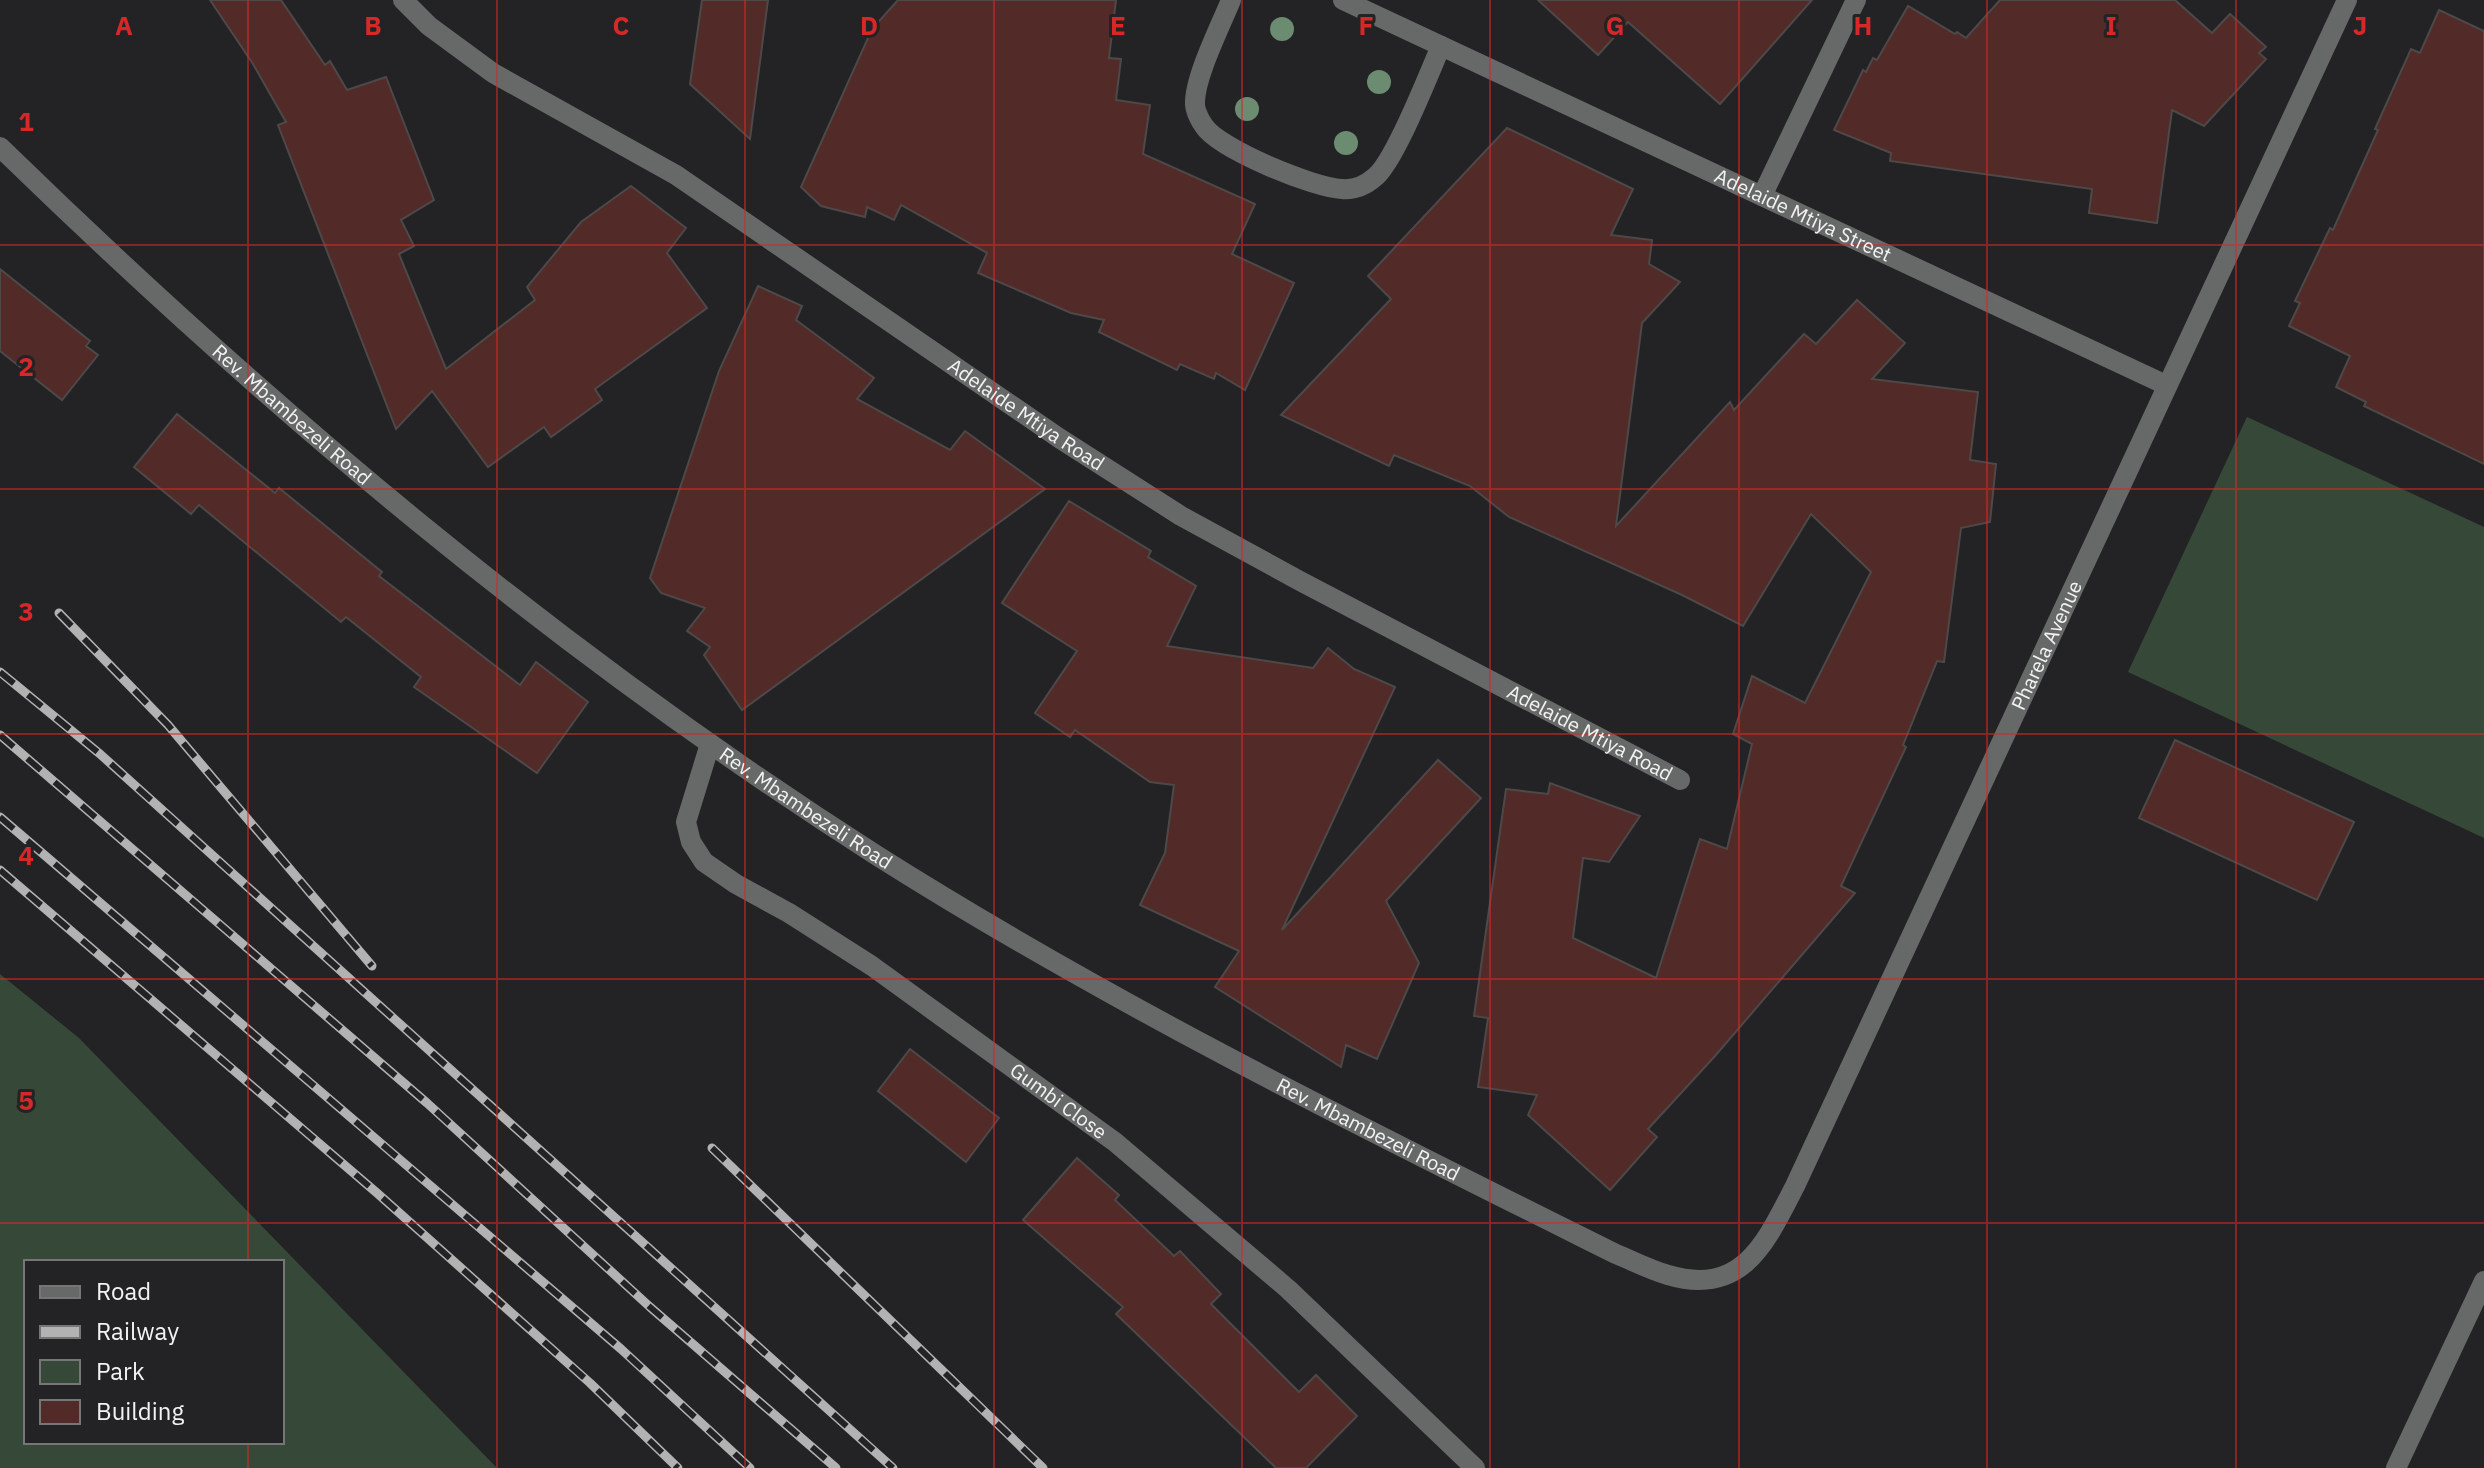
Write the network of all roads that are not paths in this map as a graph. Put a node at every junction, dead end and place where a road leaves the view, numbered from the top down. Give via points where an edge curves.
1 (403, 0) edge
2 (1231, 0) edge
3 (1856, 0) edge
4 (2347, 0) edge
5 (1345, 1) edge
6 (1441, 46) junction
7 (0, 147) edge
8 (1762, 196) junction
9 (2166, 385) junction
10 (710, 744) junction
11 (1680, 780) dead end
12 (1729, 1276) joint
13 (2484, 1281) edge
14 (1475, 1468) edge
15 (2396, 1468) edge

1 - 11 street, Adelaide Mtiya Road via 493,73 676,175 1181,516
2 - 6 street via 1198,82 1195,105 1204,128 1227,146 1323,185 1361,186 1378,175
3 - 8 street
4 - 9 street, Pharela Avenue
5 - 6 street, Adelaide Mtiya Street
6 - 8 street, Adelaide Mtiya Street
7 - 10 street, Rev. Mbambezeli Road via 310,433 518,603
8 - 9 street, Adelaide Mtiya Street
9 - 12 street, Pharela Avenue via 1795,1186 1762,1246
10 - 12 street, Rev. Mbambezeli Road via 877,855 1068,970 1284,1089 1669,1276
10 - 14 street, Gumbi Close via 686,822 704,862 872,966 1115,1142 1288,1289
13 - 15 street

